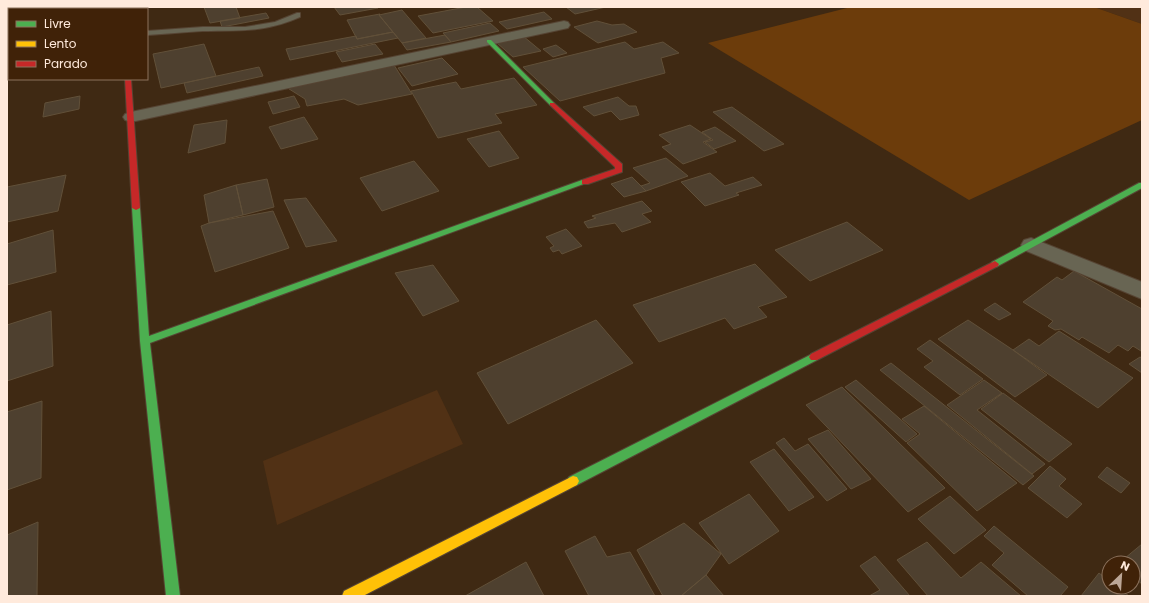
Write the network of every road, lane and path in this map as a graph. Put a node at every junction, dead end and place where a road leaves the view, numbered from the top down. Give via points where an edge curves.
1 (297, 15) dead end
2 (564, 25) dead end
3 (148, 33) edge
4 (489, 41) junction
5 (128, 80) edge
6 (131, 117) junction
7 (1142, 185) edge
8 (1031, 245) junction
9 (1142, 291) edge
10 (145, 341) junction
11 (173, 596) edge
12 (348, 596) edge

1 - 3 lane via 277,24 245,29
2 - 4 street
4 - 6 street
4 - 10 street via 540,94 616,162 619,170
5 - 6 street
6 - 10 street
7 - 8 street
8 - 9 street
8 - 12 street
10 - 11 street

